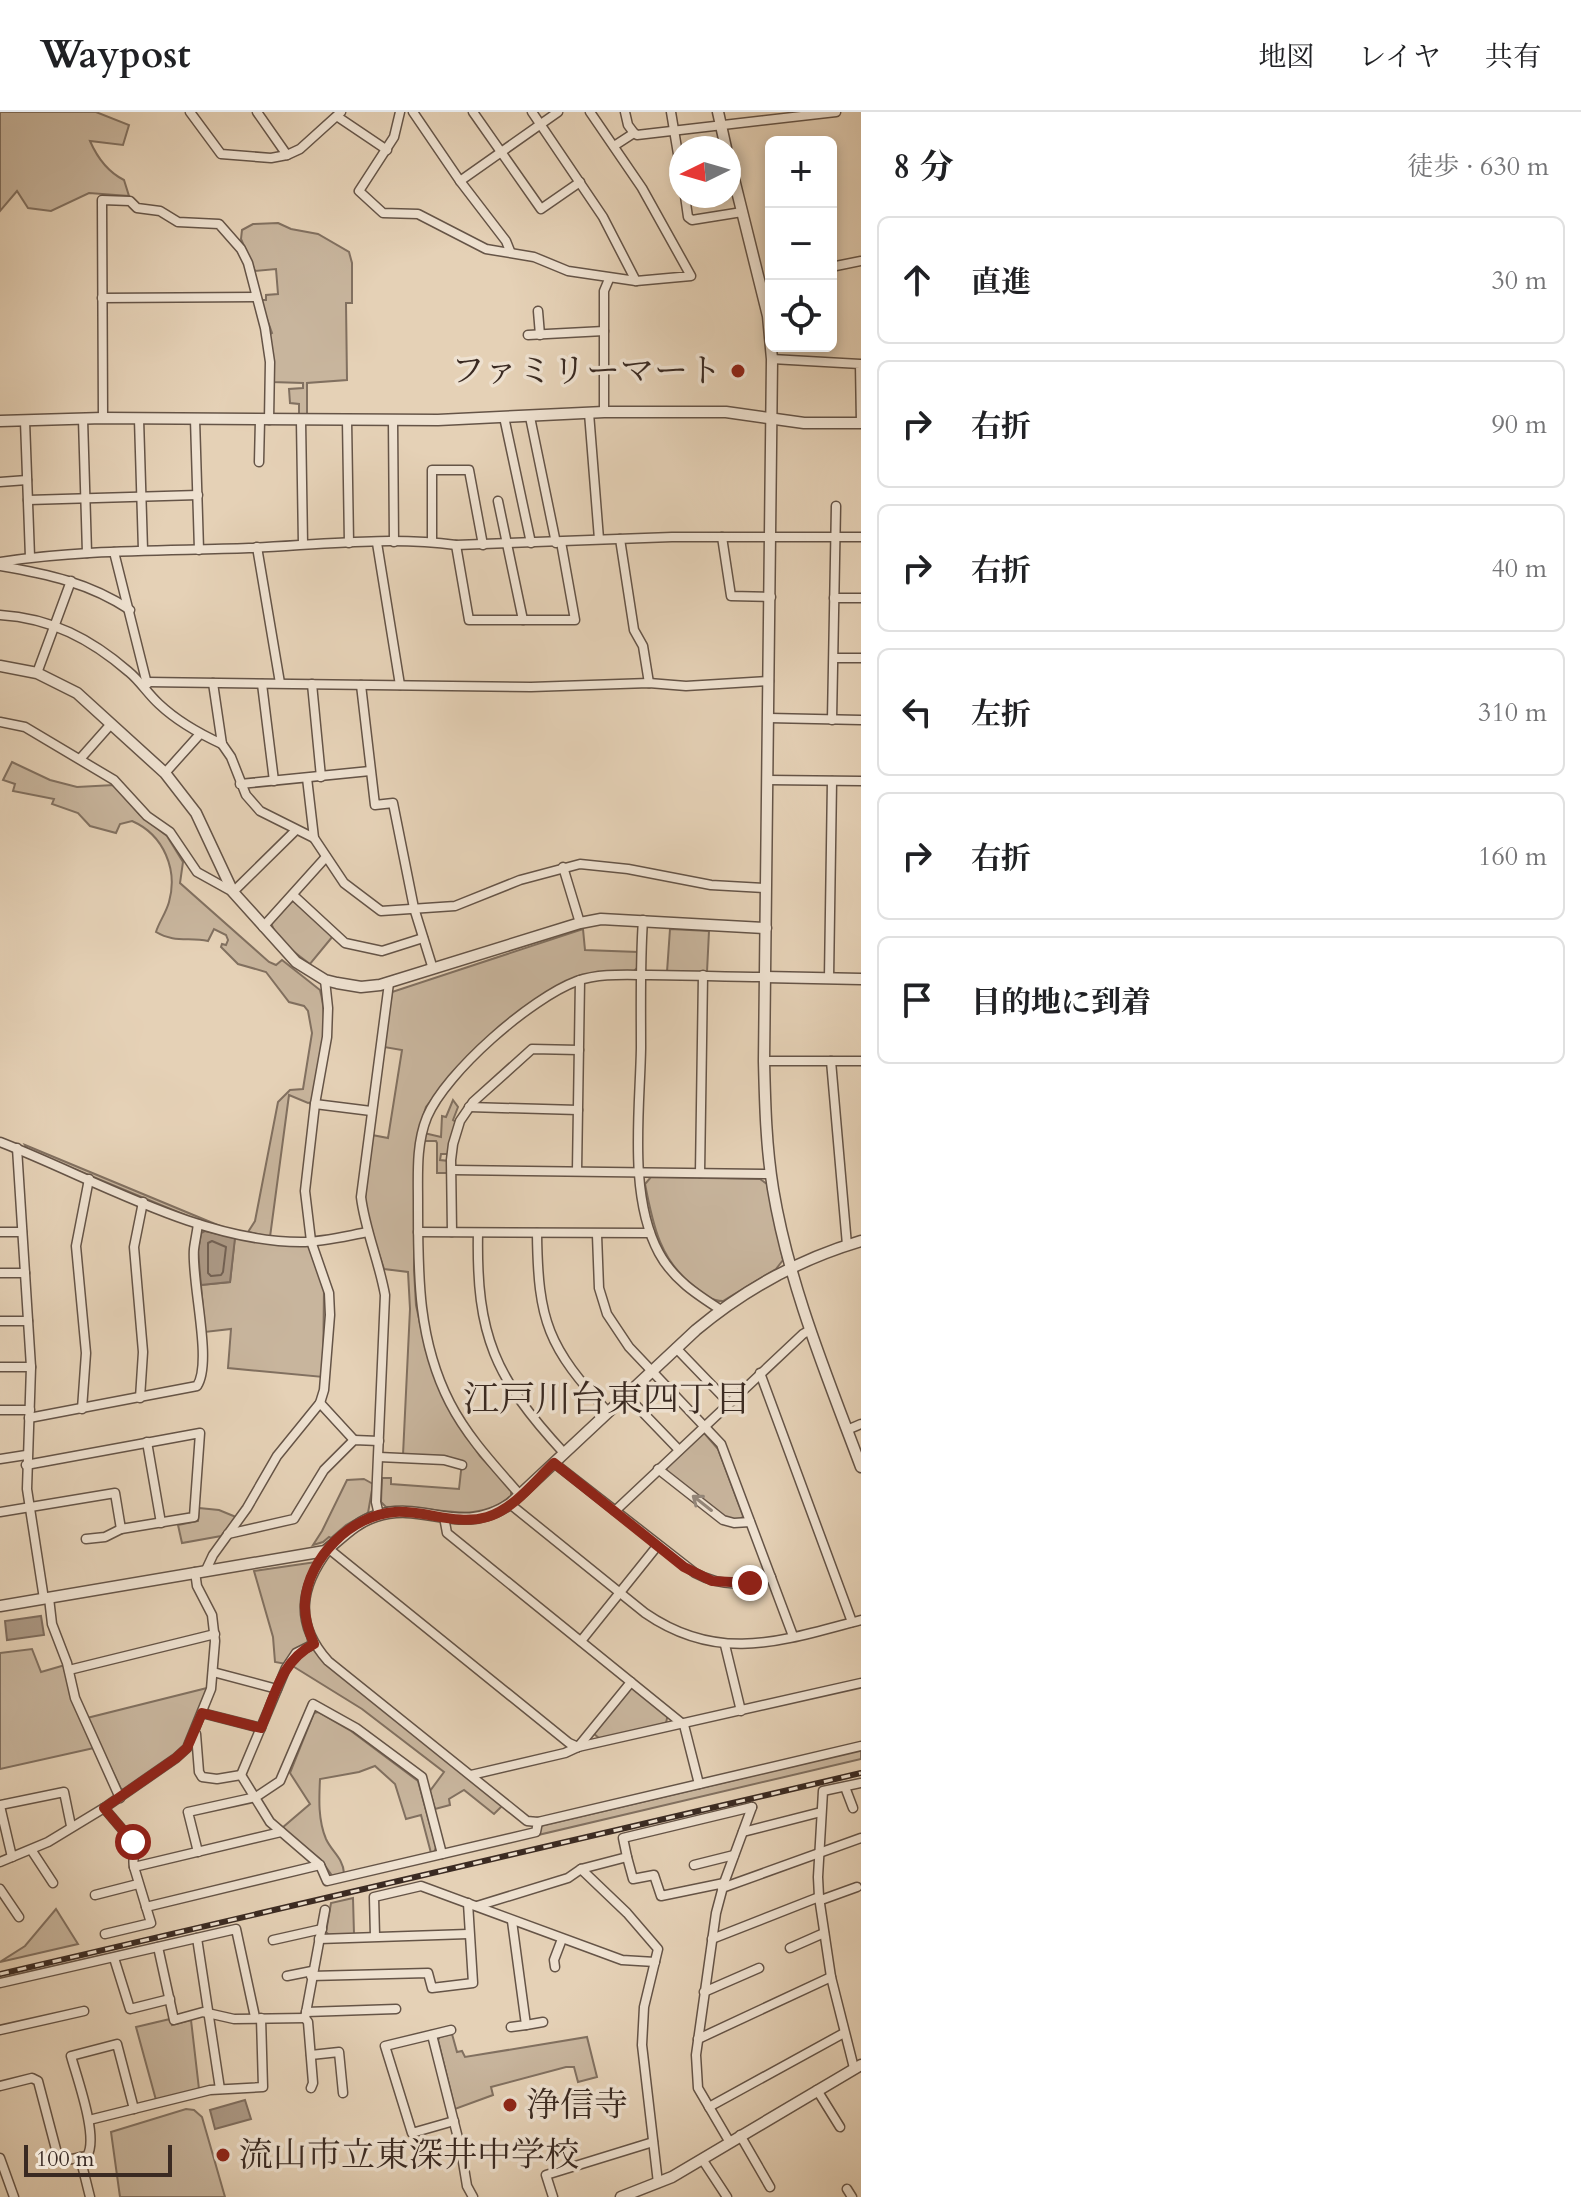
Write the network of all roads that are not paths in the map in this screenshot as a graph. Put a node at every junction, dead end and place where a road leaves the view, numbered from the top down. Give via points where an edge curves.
1 (190, 112) edge
2 (257, 112) edge
3 (400, 112) edge
4 (413, 112) edge
5 (473, 112) edge
6 (532, 112) edge
7 (558, 112) edge
8 (590, 112) edge
9 (625, 112) edge
10 (671, 112) edge
11 (718, 112) edge
12 (836, 112) edge
13 (811, 114) edge
14 (339, 115) edge
15 (768, 116) edge
16 (540, 123) junction
17 (721, 125) junction
18 (675, 131) junction
19 (634, 133) junction
20 (676, 136) edge
21 (723, 136) edge
22 (614, 146) junction
23 (387, 150) junction
24 (501, 151) junction
25 (287, 155) junction
26 (460, 181) junction
27 (580, 182) junction
28 (687, 208) edge
29 (741, 208) edge
30 (742, 212) junction
31 (510, 251) junction
32 (861, 261) edge
33 (837, 266) edge
34 (609, 279) junction
35 (766, 280) edge
36 (636, 281) junction
37 (256, 297) junction
38 (102, 298) junction
39 (538, 311) dead end
40 (604, 331) junction
41 (528, 335) dead end
42 (540, 335) junction
43 (771, 352) edge
44 (772, 359) junction
45 (604, 412) junction
46 (589, 413) junction
47 (504, 417) junction
48 (530, 417) junction
49 (103, 418) junction
50 (773, 418) junction
51 (83, 419) junction
52 (139, 419) junction
53 (195, 419) junction
54 (265, 420) junction
55 (347, 420) junction
56 (393, 420) junction
57 (0, 421) edge
58 (25, 421) junction
59 (301, 421) junction
60 (861, 423) edge
61 (259, 462) dead end
62 (27, 480) junction
63 (0, 482) edge
64 (198, 495) junction
65 (141, 497) junction
66 (84, 499) junction
67 (28, 500) junction
68 (498, 501) dead end
69 (836, 506) dead end
70 (722, 537) junction
71 (771, 537) junction
72 (835, 537) junction
73 (861, 537) edge
74 (599, 539) junction
75 (620, 539) junction
76 (394, 542) junction
77 (432, 542) junction
78 (558, 542) junction
79 (349, 543) junction
80 (377, 543) junction
81 (531, 543) junction
82 (303, 544) junction
83 (508, 544) junction
84 (456, 545) junction
85 (483, 545) junction
86 (257, 547) junction
87 (143, 550) junction
88 (199, 550) junction
89 (114, 552) junction
90 (87, 553) junction
91 (30, 557) junction
92 (0, 564) edge
93 (71, 581) junction
94 (771, 597) junction
95 (834, 598) junction
96 (861, 598) edge
97 (131, 611) junction
98 (0, 615) edge
99 (523, 620) junction
100 (55, 625) junction
101 (834, 658) junction
102 (861, 658) edge
103 (0, 666) edge
104 (37, 673) junction
105 (769, 681) junction
106 (147, 682) junction
107 (213, 683) junction
108 (280, 683) junction
109 (649, 683) junction
110 (262, 684) junction
111 (312, 684) junction
112 (361, 685) junction
113 (400, 685) junction
114 (150, 692) junction
115 (769, 718) junction
116 (832, 720) junction
117 (861, 720) edge
118 (0, 722) edge
119 (111, 724) junction
120 (200, 734) junction
121 (222, 744) junction
122 (80, 759) junction
123 (370, 771) junction
124 (165, 773) junction
125 (321, 777) junction
126 (307, 778) junction
127 (768, 780) junction
128 (274, 781) junction
129 (832, 781) junction
130 (861, 781) edge
131 (240, 784) junction
132 (295, 831) junction
133 (314, 838) junction
134 (326, 857) junction
135 (563, 867) junction
136 (766, 888) junction
137 (233, 892) junction
138 (293, 895) junction
139 (414, 908) junction
140 (643, 920) junction
141 (580, 923) junction
142 (263, 927) junction
143 (766, 928) junction
144 (423, 938) junction
145 (433, 969) junction
146 (642, 975) junction
147 (703, 975) junction
148 (765, 977) junction
149 (829, 978) junction
150 (861, 979) edge
151 (325, 980) junction
152 (580, 980) junction
153 (389, 983) junction
154 (579, 1050) junction
155 (764, 1061) junction
156 (831, 1061) junction
157 (861, 1061) edge
158 (315, 1104) junction
159 (469, 1107) junction
160 (578, 1110) junction
161 (371, 1111) junction
162 (0, 1142) edge
163 (17, 1148) junction
164 (454, 1170) junction
165 (577, 1171) junction
166 (639, 1172) junction
167 (700, 1173) junction
168 (771, 1174) junction
169 (89, 1179) junction
170 (143, 1202) junction
171 (198, 1224) junction
172 (0, 1232) edge
173 (22, 1232) junction
174 (368, 1232) junction
175 (418, 1232) junction
176 (452, 1232) junction
177 (478, 1233) junction
178 (537, 1233) junction
179 (650, 1233) junction
180 (597, 1235) junction
181 (311, 1241) junction
182 (861, 1241) edge
183 (847, 1245) junction
184 (790, 1268) junction
185 (0, 1273) edge
186 (25, 1273) junction
187 (721, 1310) junction
188 (0, 1321) edge
189 (28, 1321) junction
190 (810, 1330) junction
191 (676, 1348) junction
192 (0, 1367) edge
193 (31, 1367) junction
194 (651, 1372) junction
195 (760, 1373) junction
196 (626, 1395) junction
197 (140, 1398) junction
198 (320, 1403) junction
199 (729, 1403) junction
200 (82, 1409) junction
201 (0, 1410) edge
202 (608, 1412) junction
203 (30, 1414) junction
204 (861, 1424) edge
205 (704, 1426) junction
206 (847, 1430) junction
207 (354, 1440) junction
208 (379, 1441) junction
209 (147, 1442) junction
210 (679, 1450) junction
211 (564, 1453) junction
212 (379, 1457) junction
213 (0, 1459) edge
214 (26, 1460) junction
215 (554, 1463) junction
216 (462, 1465) dead end
217 (861, 1467) edge
218 (658, 1469) junction
219 (520, 1495) junction
220 (510, 1504) junction
221 (29, 1508) junction
222 (615, 1511) junction
223 (0, 1512) edge
224 (379, 1515) junction
225 (444, 1517) junction
226 (750, 1522) junction
227 (161, 1523) junction
228 (121, 1529) junction
229 (228, 1534) junction
230 (86, 1539) dead end
231 (658, 1545) junction
232 (329, 1549) junction
233 (201, 1571) junction
234 (771, 1577) junction
235 (619, 1593) junction
236 (46, 1598) junction
237 (0, 1606) edge
238 (856, 1621) edge
239 (215, 1634) junction
240 (793, 1636) junction
241 (581, 1641) junction
242 (314, 1644) junction
243 (725, 1645) junction
244 (69, 1670) junction
245 (213, 1672) junction
246 (631, 1682) junction
247 (861, 1683) edge
248 (277, 1689) junction
249 (741, 1711) junction
250 (202, 1713) junction
251 (684, 1725) junction
252 (261, 1728) junction
253 (195, 1732) junction
254 (861, 1746) edge
255 (578, 1747) junction
256 (241, 1775) junction
257 (471, 1775) junction
258 (861, 1783) edge
259 (699, 1784) junction
260 (845, 1787) junction
261 (256, 1797) junction
262 (120, 1798) junction
263 (0, 1806) edge
264 (104, 1808) junction
265 (853, 1808) dead end
266 (821, 1812) junction
267 (538, 1822) junction
268 (71, 1826) junction
269 (281, 1832) junction
270 (743, 1832) junction
271 (861, 1838) edge
272 (32, 1851) junction
273 (198, 1852) junction
274 (442, 1854) junction
275 (818, 1854) junction
276 (734, 1855) junction
277 (12, 1857) junction
278 (627, 1857) junction
279 (0, 1862) edge
280 (320, 1865) junction
281 (694, 1865) dead end
282 (134, 1867) junction
283 (581, 1869) junction
284 (53, 1883) dead end
285 (138, 1884) junction
286 (723, 1886) junction
287 (857, 1887) dead end
288 (0, 1889) edge
289 (95, 1895) dead end
290 (820, 1899) junction
291 (472, 1905) junction
292 (146, 1907) junction
293 (325, 1910) dead end
294 (19, 1917) dead end
295 (512, 1921) junction
296 (322, 1929) junction
297 (824, 1933) junction
298 (105, 1934) dead end
299 (468, 1934) junction
300 (375, 1936) junction
301 (197, 1938) junction
302 (319, 1939) junction
303 (562, 1939) junction
304 (712, 1939) junction
305 (273, 1940) dead end
306 (158, 1947) junction
307 (790, 1948) dead end
308 (114, 1958) junction
309 (655, 1962) junction
310 (555, 1967) dead end
311 (759, 1968) dead end
312 (312, 1973) junction
313 (287, 1976) dead end
314 (831, 1977) junction
315 (0, 1983) edge
316 (704, 1992) junction
317 (170, 1999) junction
318 (396, 2009) dead end
319 (84, 2011) dead end
320 (210, 2013) junction
321 (306, 2015) junction
322 (258, 2018) junction
323 (543, 2022) dead end
324 (526, 2025) junction
325 (511, 2027) dead end
326 (0, 2030) edge
327 (451, 2030) dead end
328 (844, 2033) junction
329 (432, 2035) junction
330 (698, 2039) junction
331 (311, 2055) junction
332 (857, 2066) edge
333 (0, 2086) edge
334 (311, 2088) dead end
335 (220, 2089) junction
336 (817, 2090) junction
337 (343, 2093) dead end
338 (709, 2107) junction
339 (134, 2109) junction
340 (89, 2120) junction
341 (454, 2121) junction
342 (840, 2127) dead end
343 (740, 2135) junction
344 (729, 2141) junction
345 (653, 2142) junction
346 (80, 2157) junction
347 (0, 2158) edge
348 (702, 2159) junction
349 (3, 2177) edge
350 (658, 2183) junction
351 (770, 2187) dead end
352 (14, 2197) edge
353 (90, 2197) edge
354 (473, 2197) edge
355 (553, 2197) edge
356 (622, 2197) edge
357 (727, 2197) edge

1 - 25 street via 221,154
2 - 25 street
3 - 23 street
4 - 26 street
5 - 24 street
6 - 16 street
7 - 16 street
8 - 22 street
9 - 19 street
10 - 18 street
11 - 17 street
12 - 13 street
13 - 15 street
14 - 23 street
14 - 25 street
15 - 17 street
16 - 24 street
16 - 27 street
17 - 18 street
17 - 21 street
18 - 19 street
18 - 20 street
19 - 22 street
22 - 36 street via 691,276
23 - 31 street via 359,191 383,213 418,214 486,249
24 - 26 street
24 - 27 street via 541,209
26 - 31 street
27 - 36 street
28 - 30 street via 692,220
29 - 30 street
30 - 35 street
31 - 34 street
32 - 33 street
34 - 36 street
34 - 40 street
37 - 38 street
37 - 38 street via 241,249 219,224 178,222 130,201 102,200
37 - 54 street via 270,362
38 - 49 street
39 - 42 street
40 - 42 street
40 - 45 street
41 - 42 street
43 - 44 street
44 - 50 street
44 - 60 street via 860,364
45 - 46 street
45 - 50 street via 726,412
46 - 48 street
46 - 74 street
47 - 48 street
47 - 56 street
47 - 81 street
48 - 78 street
49 - 51 street
49 - 52 street
50 - 60 street
50 - 71 street
51 - 58 street
51 - 66 street
52 - 53 street
52 - 65 street
53 - 54 street
53 - 64 street
54 - 59 street
54 - 61 street
55 - 56 street
55 - 59 street
55 - 79 street
56 - 76 street
57 - 58 street
58 - 62 street
59 - 82 street
62 - 63 street
62 - 67 street
64 - 65 street
64 - 88 street
65 - 66 street
65 - 87 street
66 - 67 street
66 - 90 street
67 - 91 street
68 - 83 street
69 - 72 street
70 - 71 street
70 - 75 street
70 - 94 street via 731,596
71 - 72 street
71 - 94 street
72 - 73 street
72 - 95 street
74 - 75 street
74 - 78 street
75 - 109 street via 634,630 643,646
76 - 77 street
76 - 80 street
77 - 84 street
77 - 85 street via 432,470 469,470
78 - 81 street
78 - 99 street via 575,620
79 - 80 street
79 - 82 street
80 - 113 street
81 - 83 street
82 - 86 street
83 - 85 street
83 - 99 street
84 - 85 street
84 - 99 street via 469,620
86 - 88 street
86 - 108 street
87 - 88 street
87 - 89 street
89 - 90 street
89 - 97 street
90 - 91 street
91 - 92 street
92 - 93 street
93 - 97 street
93 - 100 street
94 - 105 street
95 - 96 street
95 - 101 street
97 - 106 street
98 - 100 street
100 - 104 street
100 - 114 street via 99,647
101 - 102 street
101 - 116 street
103 - 104 street
104 - 119 street via 77,693
105 - 109 street
105 - 115 street
106 - 107 street
106 - 114 street
107 - 110 street
107 - 121 street
108 - 110 street
108 - 111 street
109 - 113 street
110 - 128 street
111 - 112 street
111 - 125 street
112 - 113 street
112 - 123 street
114 - 120 street
115 - 116 street
115 - 127 street
116 - 117 street
118 - 122 street via 25,727
119 - 122 street
119 - 124 street
120 - 121 street
120 - 124 street
121 - 131 street
122 - 137 street via 114,780 170,832 197,872
123 - 125 street
123 - 139 street via 375,805 393,803
124 - 137 street via 196,813
125 - 126 street
126 - 128 street
126 - 133 street
127 - 129 street
127 - 136 street
128 - 131 street
129 - 130 street
129 - 149 street
131 - 132 street via 260,811
132 - 133 street
132 - 137 street
133 - 134 street
134 - 138 street
134 - 139 street via 344,883 374,908
135 - 136 street via 580,864 711,885
135 - 139 street via 455,906
135 - 141 street
136 - 143 street
137 - 142 street
138 - 142 street
138 - 144 street via 345,943 382,951
139 - 144 street
140 - 141 street
140 - 143 street
140 - 146 street
141 - 145 street
142 - 151 street via 296,962
143 - 148 street
144 - 145 street
145 - 153 street
146 - 147 street
146 - 152 street
146 - 166 street
147 - 148 street
147 - 167 street
148 - 149 street
148 - 155 street
149 - 150 street
151 - 153 street via 361,987
151 - 158 street via 327,1037
152 - 154 street
152 - 175 street via 524,1011 440,1092 420,1140
153 - 161 street
154 - 159 street via 532,1049
154 - 160 street
155 - 156 street
155 - 168 street
156 - 157 street
156 - 183 street
158 - 161 street
158 - 181 street via 305,1191
159 - 160 street
159 - 164 street via 453,1144
160 - 165 street
161 - 174 street via 361,1179
162 - 163 street
163 - 169 street
163 - 173 street
164 - 165 street
164 - 176 street
165 - 166 street
166 - 167 street
166 - 179 street
167 - 168 street
168 - 184 street
169 - 170 street
169 - 200 street via 76,1246 86,1353
170 - 171 street
170 - 197 street via 134,1247 143,1352
171 - 181 street via 266,1239
171 - 197 street via 194,1251 200,1381 194,1388
172 - 173 street
173 - 186 street
174 - 181 street
174 - 208 street via 385,1305
175 - 176 street
175 - 219 street via 420,1302 434,1366 462,1423
176 - 177 street
177 - 178 street
177 - 211 street via 479,1290 491,1346 517,1398
178 - 180 street
178 - 202 street via 540,1298 555,1345
179 - 180 street
179 - 187 street via 674,1275
180 - 194 street via 603,1306 622,1339
181 - 198 street via 330,1306
182 - 183 street
183 - 184 street
184 - 187 street
184 - 190 street
185 - 186 street
186 - 189 street
187 - 191 street
188 - 189 street
189 - 193 street
190 - 195 street
190 - 206 street
191 - 194 street
191 - 199 street
192 - 193 street
193 - 203 street
194 - 196 street
194 - 205 street
195 - 199 street
195 - 238 street
196 - 202 street
196 - 210 street
197 - 200 street
198 - 207 street
198 - 229 street via 284,1445
199 - 205 street
200 - 203 street
201 - 203 street
202 - 211 street
203 - 214 street
204 - 206 street
205 - 210 street
205 - 226 street via 721,1444
206 - 217 street
207 - 208 street
207 - 229 street via 324,1470 294,1519
208 - 212 street
209 - 214 street
209 - 227 street
209 - 227 street via 200,1433 194,1517
210 - 218 street
211 - 215 street
212 - 216 street
212 - 224 street
213 - 214 street
214 - 221 street
215 - 219 street
215 - 222 street
218 - 222 street
226 -> 218 street via 723,1520
219 - 220 street
220 - 225 street via 476,1519
220 - 235 street
221 - 223 street
221 - 228 street via 115,1493
221 - 236 street
222 - 231 street
224 - 225 street
224 - 232 street via 349,1529
225 - 241 street via 447,1533
226 - 234 street
227 - 228 street
228 - 230 street
229 - 233 street
231 - 234 street via 712,1581 743,1583
231 - 235 street
232 - 233 street
232 - 242 street via 306,1596
232 - 255 street
233 - 236 street
233 - 239 street via 197,1586
234 - 240 street
235 - 241 street
235 - 243 street via 680,1634
236 - 237 street
236 - 244 street
238 - 240 street
239 - 244 street
239 - 245 street
240 - 243 street
241 - 246 street
242 - 248 street via 292,1658
242 - 257 street via 328,1661
243 - 249 street
244 - 262 street via 75,1698
245 - 248 street
245 - 250 street
246 - 251 street
246 - 255 street
247 - 249 street
248 - 252 street
249 - 251 street
250 - 252 street
250 - 253 street
251 - 255 street
251 - 259 street
252 - 256 street
253 - 256 street via 202,1777
253 - 262 street via 176,1758
254 - 259 street
255 - 257 street
256 - 261 street
257 - 267 street via 527,1821
258 - 260 street
259 - 267 street
260 - 265 street
260 - 266 street via 823,1791
261 - 269 street
261 - 273 street via 188,1812
261 - 274 street via 280,1781 313,1704 422,1777
262 - 264 street
263 - 268 street via 64,1792
263 - 277 street
264 - 268 street
264 - 282 street via 133,1842
266 - 270 street
266 - 275 street
267 - 274 street via 536,1832
268 - 272 street
269 - 273 street
269 - 280 street
270 - 276 street
270 - 278 street via 752,1807 623,1838
271 - 275 street
272 - 277 street
272 - 284 street
273 - 282 street
274 - 280 street via 327,1881
275 - 286 street
275 - 290 street
276 - 281 street
276 - 286 street
277 - 279 street
278 - 283 street
278 - 286 street via 633,1879 654,1875 661,1896
280 - 292 street
282 - 285 street
283 - 291 street via 568,1878
283 - 309 street via 658,1949
285 - 289 street
285 - 292 street
286 - 304 street
287 - 290 street
288 - 294 street
290 - 297 street
290 - 304 street
291 - 295 street
291 - 299 street
291 - 300 street via 421,1886 374,1897
292 - 298 street via 151,1923
293 - 296 street
295 - 303 street
295 - 324 street
296 - 302 street
296 - 305 street
297 - 307 street
297 - 314 street
299 - 300 street
299 - 312 street via 473,1983 432,1988 428,1973
300 - 302 street
301 - 306 street
301 - 320 street
301 - 322 street via 236,1929
302 - 312 street
303 - 309 street via 622,1960
303 - 310 street
304 - 316 street
306 - 308 street
306 - 317 street
308 - 315 street
308 - 317 street via 130,2009
309 - 345 street via 642,2045
311 - 316 street
312 - 313 street
312 - 321 street
314 - 328 street
314 - 330 street
316 - 330 street
317 - 320 street via 174,2020
318 - 321 street
319 - 326 street
320 - 322 street
320 - 335 street
321 - 322 street
321 - 331 street
322 - 335 street via 263,2087
323 - 324 street
324 - 325 street
327 - 329 street
328 - 332 street
328 - 338 street
329 - 341 street
329 - 341 street via 385,2046 412,2133
330 - 338 street via 695,2070
331 - 334 street
331 - 337 street via 339,2052
332 - 336 street
333 - 346 street via 36,2079 58,2157
335 - 339 street
336 - 342 street
336 - 343 street
338 - 344 street
339 - 340 street
339 - 340 street via 117,2044 71,2056
340 - 346 street via 91,2149
341 - 354 street
343 - 344 street
343 - 351 street
344 - 348 street
345 - 350 street
345 - 355 street via 546,2175
346 - 353 street
347 - 349 street
348 - 350 street
348 - 357 street
349 - 352 street
350 - 356 street

